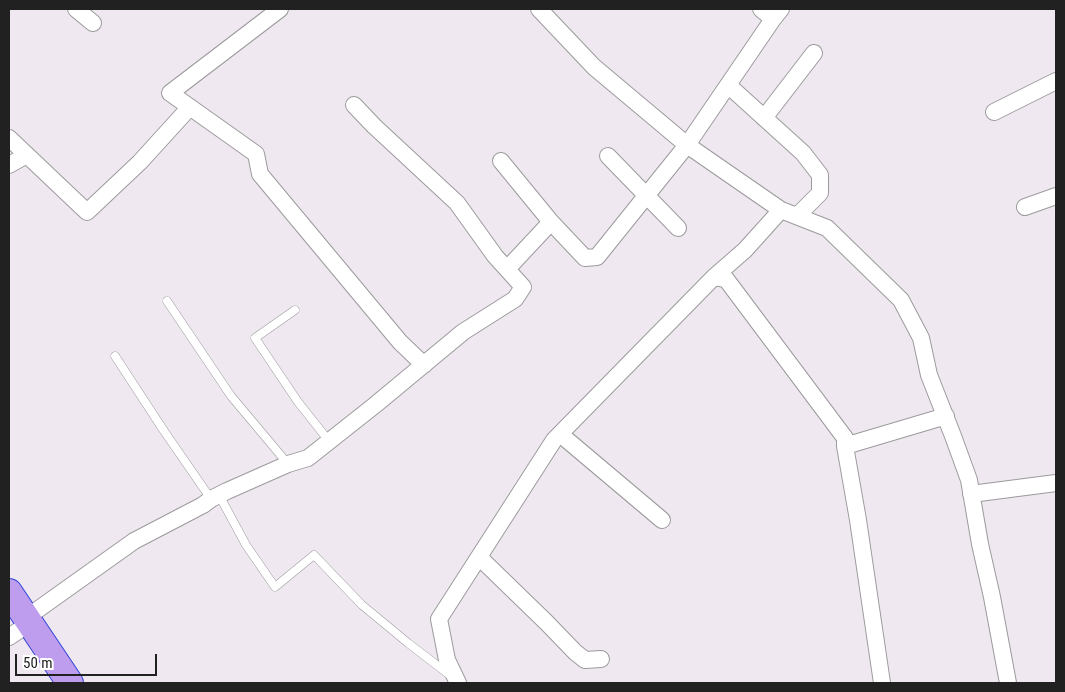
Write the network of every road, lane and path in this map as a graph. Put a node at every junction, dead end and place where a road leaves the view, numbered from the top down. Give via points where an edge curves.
1 (76, 9) edge
2 (280, 9) edge
3 (539, 9) edge
4 (772, 12) edge
5 (93, 23) dead end
6 (814, 53) dead end
7 (1056, 81) edge
8 (728, 85) junction
9 (354, 104) dead end
10 (190, 107) junction
11 (994, 112) dead end
12 (764, 118) junction
13 (9, 138) edge
14 (687, 145) junction
15 (27, 155) junction
16 (608, 156) dead end
17 (501, 161) dead end
18 (9, 165) edge
19 (647, 195) junction
20 (1056, 196) edge
21 (1025, 207) dead end
22 (781, 210) junction
23 (797, 216) junction
24 (551, 222) junction
25 (678, 228) dead end
26 (507, 269) junction
27 (714, 277) junction
28 (167, 301) dead end
29 (296, 310) dead end
30 (115, 356) dead end
31 (424, 365) junction
32 (946, 416) junction
33 (560, 434) junction
34 (329, 441) junction
35 (845, 446) junction
36 (288, 464) junction
37 (1056, 483) edge
38 (971, 494) junction
39 (215, 497) junction
40 (662, 520) dead end
41 (479, 557) junction
42 (9, 592) edge
43 (22, 626) edge
44 (601, 659) dead end
45 (457, 682) edge
46 (70, 683) edge
47 (882, 683) edge
48 (1008, 683) edge

1 - 5 street
2 - 10 street via 170,93
3 - 14 street via 594,67
4 - 8 street
6 - 12 street
7 - 11 street
8 - 12 street
8 - 14 street
9 - 26 street via 457,203
10 - 15 street via 140,162 87,212
10 - 31 street via 256,154 260,174 400,342
12 - 23 street via 803,153 820,175 820,193
13 - 15 street
14 - 19 street
14 - 22 street
15 - 18 street
16 - 19 street
17 - 24 street
19 - 24 street via 597,257 585,258
19 - 25 street
20 - 21 street
22 - 23 street
22 - 27 street via 745,250
23 - 32 street via 827,228 901,300 922,338 929,375
24 - 26 street
26 - 31 street via 522,287 515,299 463,332
27 - 33 street
27 - 35 street via 726,279 845,438
28 - 36 lane via 231,396
29 - 34 lane via 255,338
30 - 39 lane via 164,431
31 - 34 street
32 - 35 street
32 - 38 street
33 - 40 street
33 - 41 street
34 - 36 street via 308,458
35 - 47 street
36 - 39 street
37 - 38 street
38 - 48 street
39 - 43 street via 134,540
39 - 45 lane via 275,587 314,555 362,605
41 - 44 street via 575,652 585,660
41 - 45 street via 440,619 447,660
42 - 43 highway
43 - 46 highway

